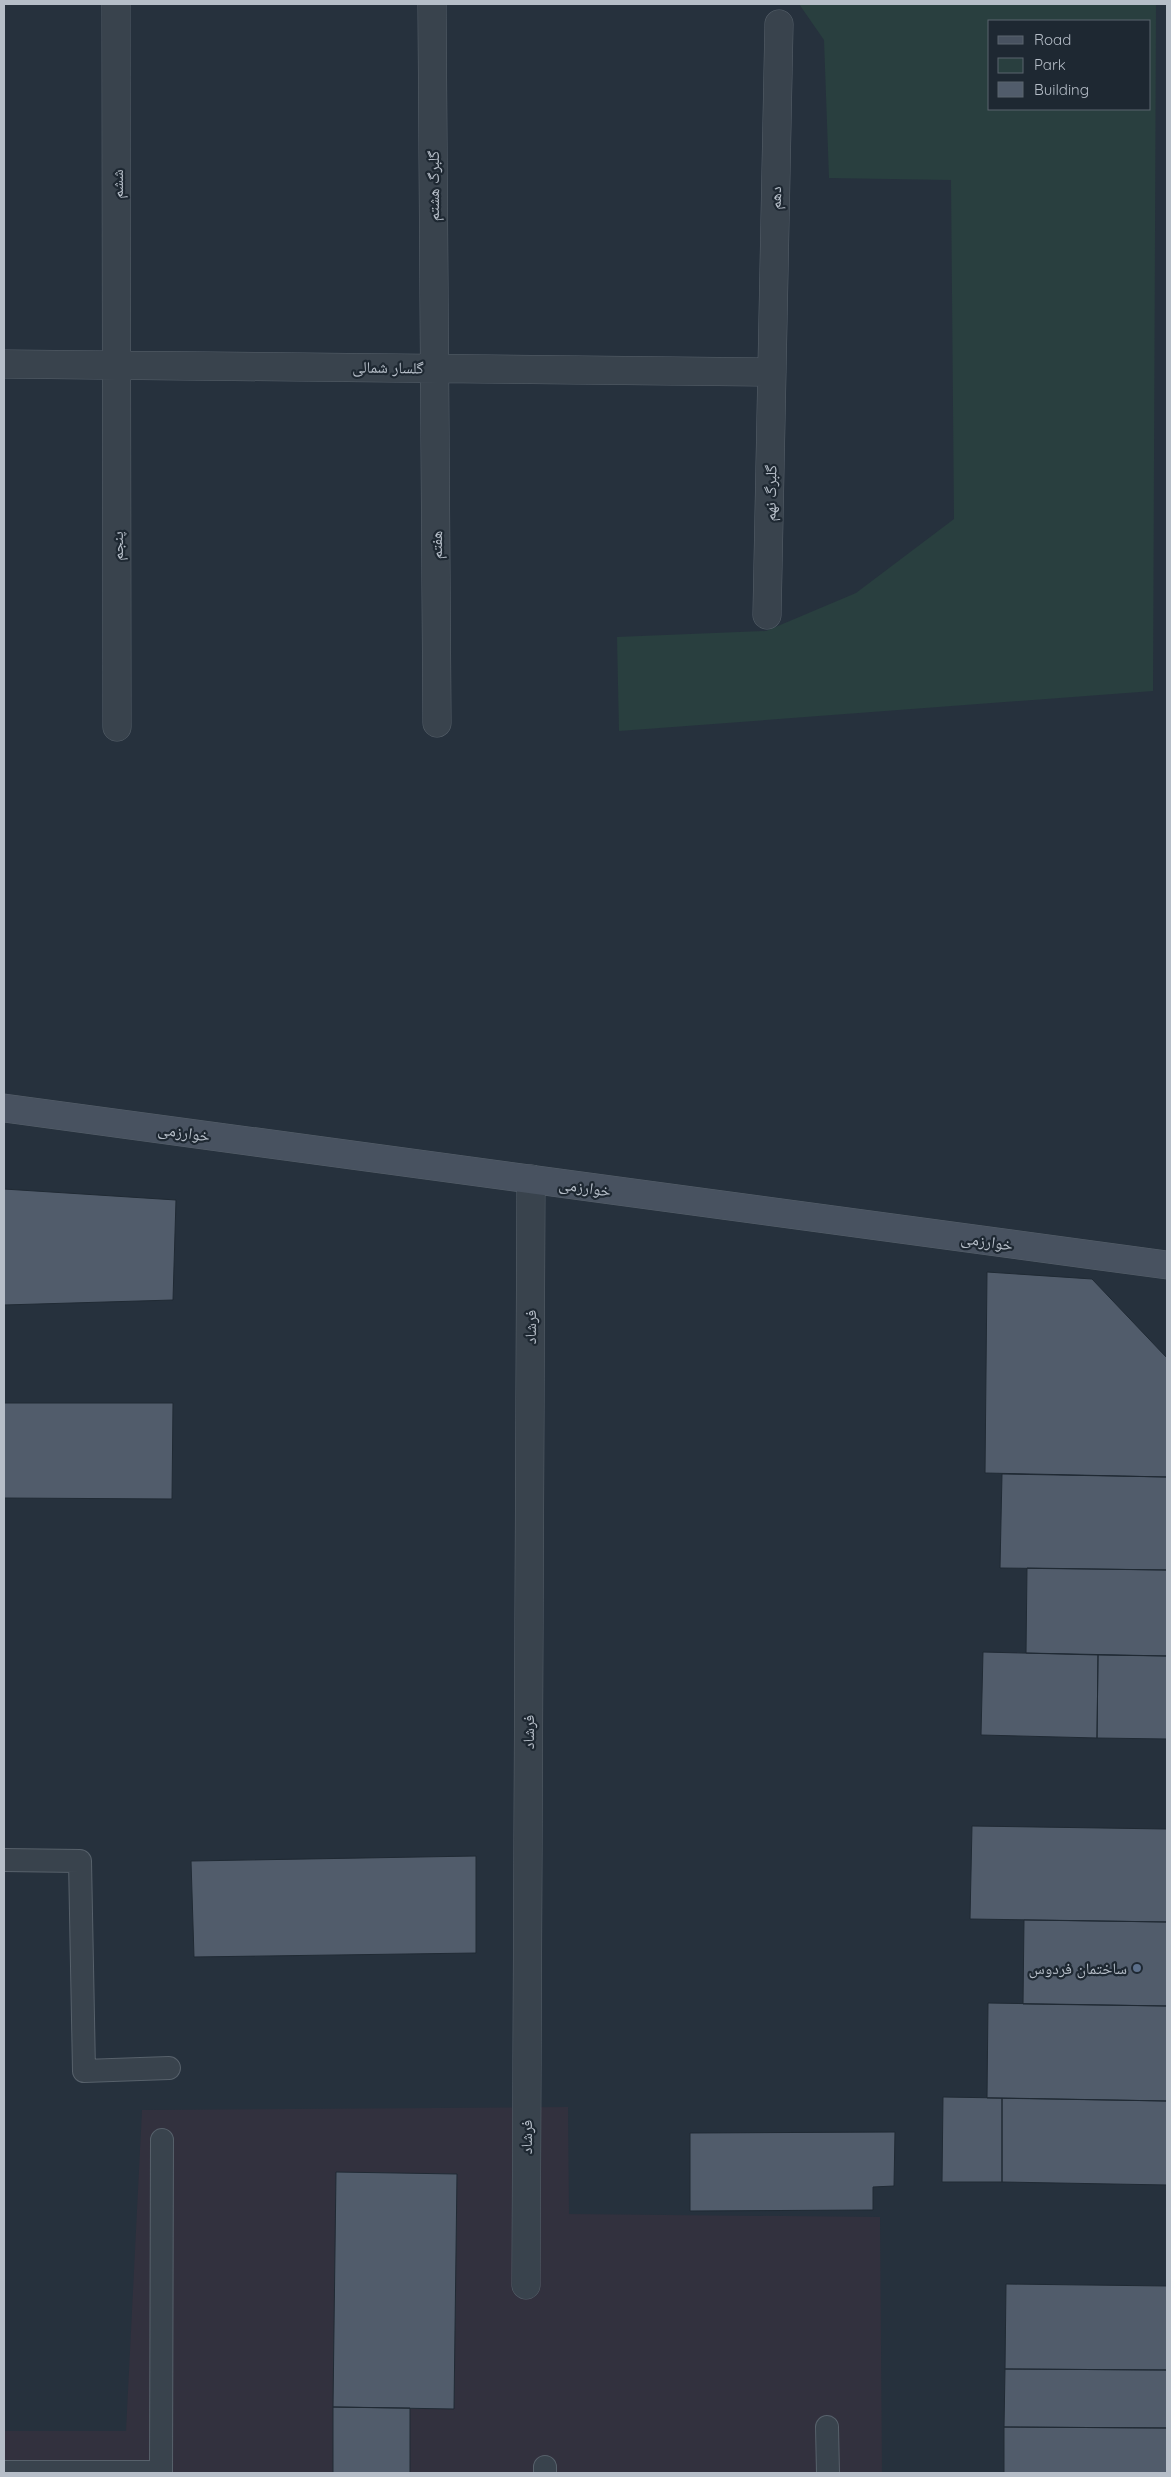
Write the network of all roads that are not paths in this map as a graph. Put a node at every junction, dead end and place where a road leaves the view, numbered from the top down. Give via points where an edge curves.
1 (116, 4) edge
2 (432, 4) edge
3 (779, 24) dead end
4 (4, 364) edge
5 (118, 365) junction
6 (435, 368) junction
7 (772, 372) junction
8 (767, 615) dead end
9 (437, 723) dead end
10 (117, 727) dead end
11 (4, 1108) edge
12 (531, 1180) junction
13 (1167, 1265) edge
14 (4, 1860) edge
15 (169, 2068) dead end
16 (162, 2140) dead end
17 (526, 2285) dead end
18 (828, 2427) dead end
19 (4, 2472) edge
20 (828, 2473) edge

1 - 5 street, ششم
2 - 6 street, گلبرگ هشتم
3 - 7 street, دهم
4 - 5 street, گلسار شمالی
5 - 6 street, گلسار شمالی
5 - 10 street, پنجم
6 - 7 street, گلسار شمالی
6 - 9 street, هفتم
7 - 8 street, گلبرگ نهم
11 - 12 street, خوارزمی
12 - 13 street, خوارزمی
12 - 17 street, فرشاد
14 - 15 lane via 80,1862 84,2070
16 - 19 lane via 161,2472
18 - 20 lane

